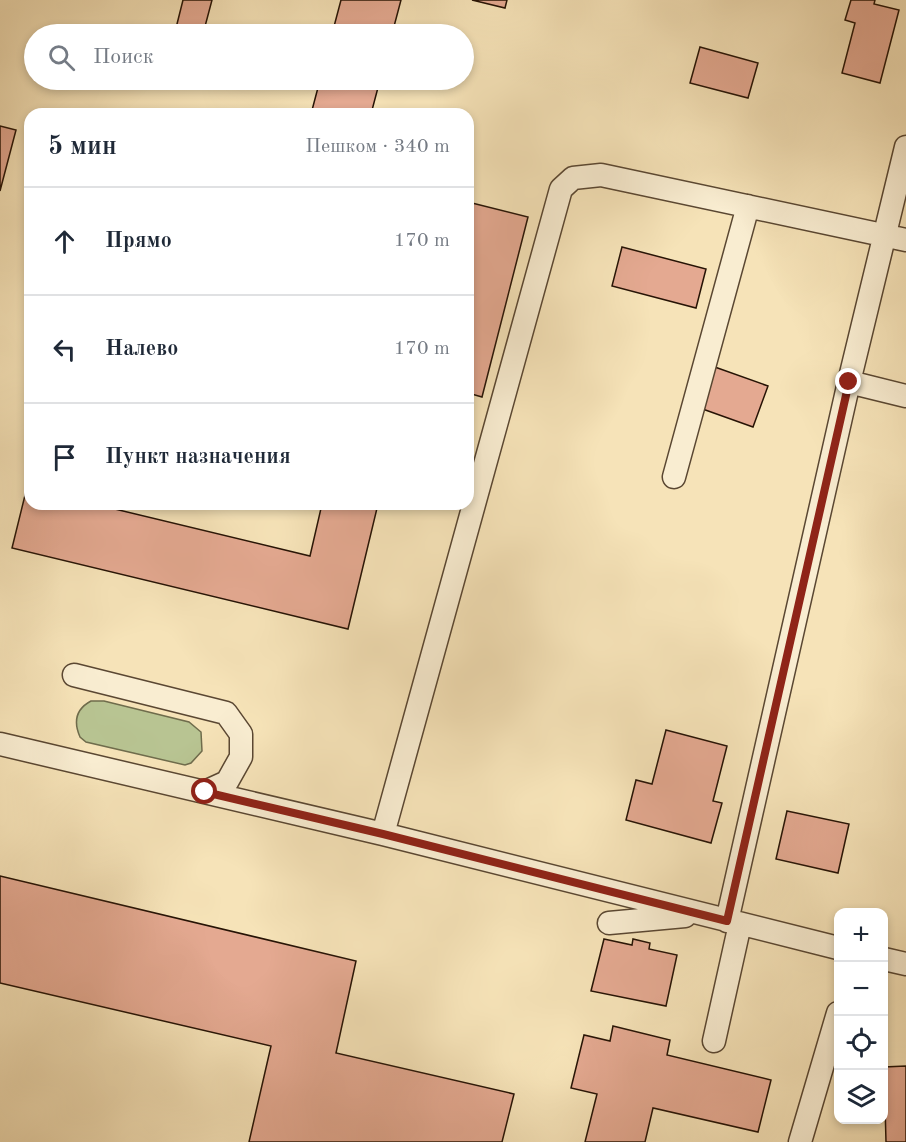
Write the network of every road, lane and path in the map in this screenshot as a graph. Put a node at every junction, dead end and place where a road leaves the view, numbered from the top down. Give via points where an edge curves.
1 (906, 147) edge
2 (748, 206) junction
3 (895, 237) edge
4 (849, 382) junction
5 (906, 396) edge
6 (674, 477) dead end
7 (474, 487) edge
8 (468, 510) edge
9 (74, 675) dead end
10 (0, 744) edge
11 (205, 792) junction
12 (383, 834) junction
13 (701, 914) junction
14 (734, 922) junction
15 (609, 923) dead end
16 (834, 947) edge
17 (888, 960) edge
18 (906, 964) edge
19 (837, 1016) edge
20 (714, 1041) dead end
21 (800, 1142) edge

1 - 3 street
2 - 3 street
2 - 6 street
2 - 7 street via 601,175 573,178 561,189 546,213
3 - 4 street
4 - 5 street
4 - 14 street
8 - 12 street
9 - 11 street via 226,713 241,734 242,757 227,782
10 - 11 street
11 - 12 street
12 - 13 street
13 - 14 street
13 - 15 street
14 - 16 street
14 - 20 street
17 - 18 street
19 - 21 street

